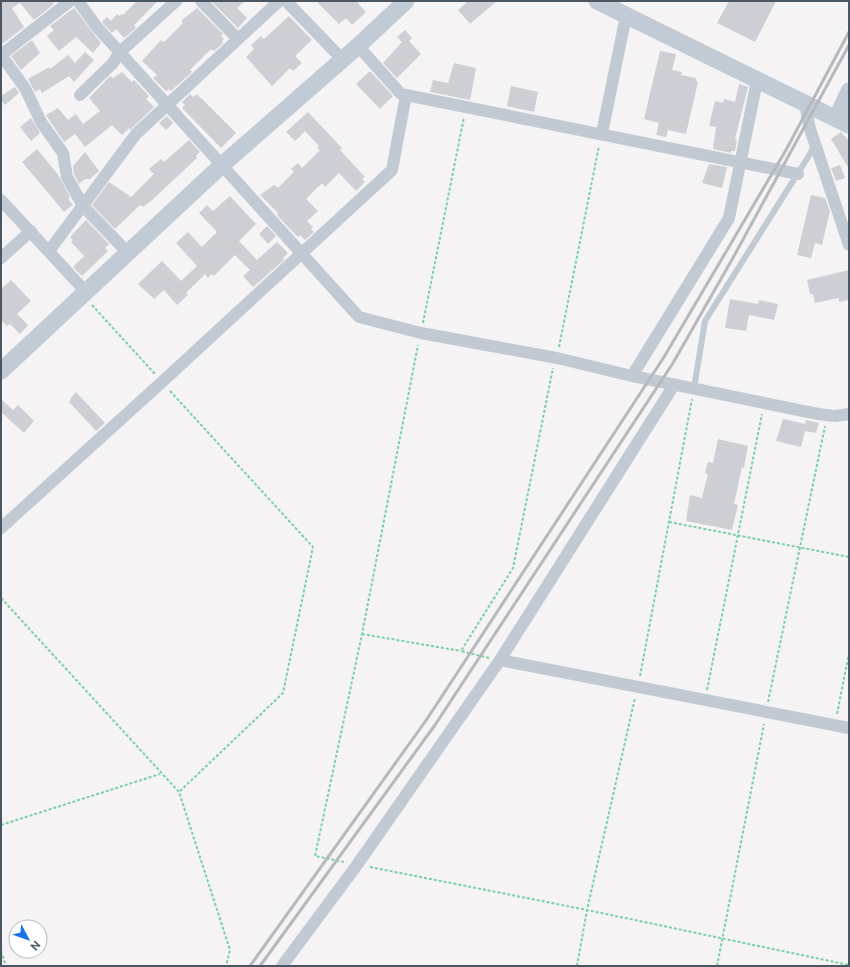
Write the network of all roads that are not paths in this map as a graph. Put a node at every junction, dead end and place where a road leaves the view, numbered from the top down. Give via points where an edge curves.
1 (70, 1) edge
2 (78, 1) edge
3 (176, 1) edge
4 (201, 1) edge
5 (279, 1) edge
6 (286, 1) edge
7 (406, 1) edge
8 (597, 1) edge
9 (626, 16) junction
10 (238, 39) junction
11 (358, 46) junction
12 (120, 52) junction
13 (343, 60) junction
14 (758, 81) junction
15 (849, 92) edge
16 (80, 95) dead end
17 (406, 95) junction
18 (168, 104) junction
19 (805, 104) junction
20 (842, 122) edge
21 (602, 133) junction
22 (815, 144) junction
23 (741, 161) junction
24 (222, 165) junction
25 (798, 174) junction
26 (1, 200) edge
27 (82, 206) junction
28 (30, 231) junction
29 (849, 245) edge
30 (49, 251) junction
31 (128, 253) junction
32 (302, 254) junction
33 (1, 258) edge
34 (85, 294) junction
35 (1, 371) edge
36 (632, 376) junction
37 (674, 385) junction
38 (694, 388) junction
39 (849, 414) edge
40 (1, 528) edge
41 (500, 660) junction
42 (849, 728) edge
43 (282, 966) edge

1 - 27 street via 1,56 25,88 41,122 63,153 67,177
2 - 12 street
3 - 12 street
4 - 10 street
5 - 10 street
6 - 13 street
7 - 11 street
8 - 9 street
9 - 14 street
9 - 21 street
10 - 18 street
11 - 13 street
11 - 17 street via 401,94
12 - 16 street via 113,63
12 - 18 street
13 - 24 street
14 - 19 street
14 - 23 street
15 - 20 street
17 - 21 street
17 - 32 street via 392,170
18 - 24 street
18 - 27 street via 136,134
19 - 20 street
19 - 22 street
21 - 23 street
22 - 25 lane
22 - 29 street
23 - 25 street
23 - 36 street via 729,218
24 - 31 street
24 - 32 street
25 - 38 lane via 705,321
26 - 28 street
27 - 30 street
27 - 31 street
28 - 30 street
28 - 33 street
30 - 34 street
31 - 34 street
32 - 36 street via 359,318 421,333 557,358
32 - 40 street
34 - 35 street
36 - 37 street
37 - 38 street
37 - 41 street
38 - 39 street via 828,415
41 - 42 street
41 - 43 street via 357,865

